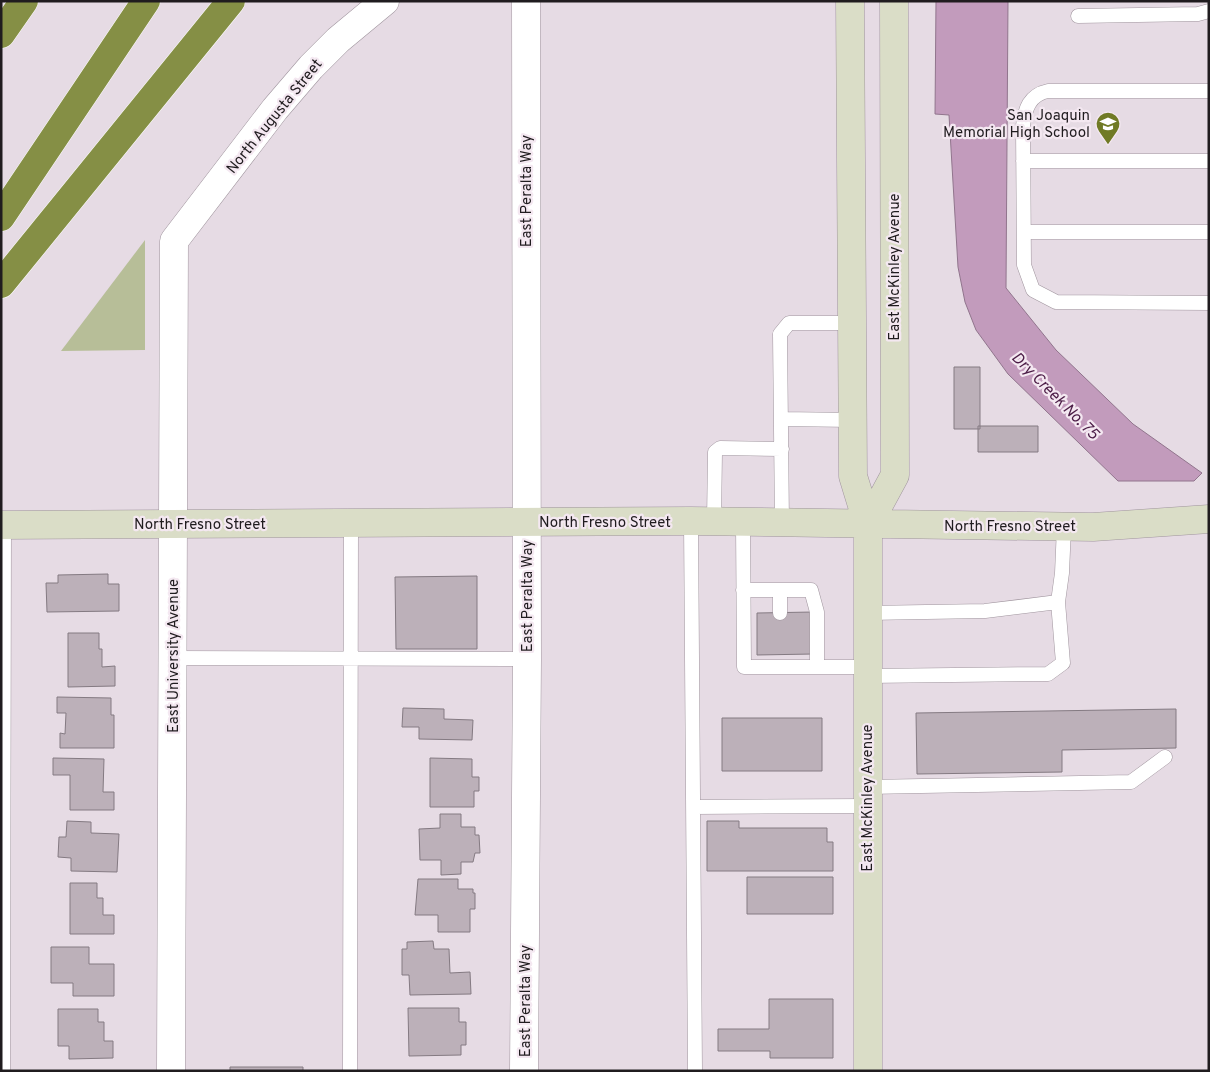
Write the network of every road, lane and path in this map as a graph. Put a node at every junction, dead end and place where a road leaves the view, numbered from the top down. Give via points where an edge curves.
1 (24, 1) edge
2 (146, 1) edge
3 (231, 1) edge
4 (386, 1) edge
5 (526, 1) edge
6 (850, 1) edge
7 (894, 1) edge
8 (1209, 11) edge
9 (1078, 16) dead end
10 (1, 34) edge
11 (1209, 90) edge
12 (1209, 160) edge
13 (1023, 161) junction
14 (1, 217) edge
15 (1024, 232) junction
16 (1209, 232) edge
17 (174, 242) joint
18 (1, 284) edge
19 (1209, 303) edge
20 (852, 322) junction
21 (781, 419) junction
22 (853, 420) junction
23 (782, 449) junction
24 (1209, 520) edge
25 (527, 522) junction
26 (703, 522) junction
27 (351, 523) junction
28 (743, 523) junction
29 (174, 524) junction
30 (782, 524) junction
31 (3, 525) edge
32 (868, 525) junction
33 (1064, 527) junction
34 (744, 590) junction
35 (780, 590) junction
36 (1058, 602) junction
37 (780, 613) dead end
38 (867, 613) junction
39 (172, 658) junction
40 (527, 659) junction
41 (350, 660) junction
42 (817, 667) junction
43 (867, 672) junction
44 (1165, 757) dead end
45 (867, 797) junction
46 (694, 807) junction
47 (3, 1071) edge
48 (171, 1071) edge
49 (350, 1071) edge
50 (524, 1071) edge
51 (695, 1071) edge
52 (868, 1071) edge

1 - 10 highway
2 - 14 highway
3 - 18 highway
4 - 17 street, North Augusta Street via 338,40 305,74
5 - 25 street, East Peralta Way
6 - 20 main road, East McKinley Avenue
7 - 32 main road, East McKinley Avenue via 894,475
8 - 9 lane via 1198,14
11 - 13 lane via 1065,90 1038,93 1025,110
12 - 13 lane
13 - 15 lane
15 - 16 lane
15 - 19 lane via 1024,265 1033,290 1056,302
17 - 29 street, East University Avenue
20 - 21 lane via 789,323 780,334
20 - 22 main road, East McKinley Avenue
21 - 22 lane
21 - 23 lane
22 - 32 main road, East McKinley Avenue via 853,476
23 - 26 lane via 720,448 715,452
23 - 30 lane
24 - 33 main road, North Fresno Street
25 - 26 main road, North Fresno Street
25 - 27 main road, North Fresno Street
25 - 40 street, East Peralta Way
26 - 28 main road, North Fresno Street
26 - 46 lane
27 - 29 main road, North Fresno Street
27 - 41 lane
28 - 30 main road, North Fresno Street
28 - 34 lane
29 - 31 main road, North Fresno Street
29 - 39 street, East University Avenue
30 - 32 main road, North Fresno Street
31 - 47 lane
32 - 33 main road, North Fresno Street
32 - 38 main road, East McKinley Avenue
33 - 36 lane
34 - 35 lane
34 - 42 lane via 744,667 780,661
35 - 37 lane
35 - 42 lane via 811,590 817,612
36 - 38 lane via 985,611
36 - 43 lane via 1063,663 1048,674
38 - 43 main road, East McKinley Avenue
39 - 41 lane
39 - 48 street, East University Avenue
40 - 41 lane
40 - 50 street, East Peralta Way
41 - 49 lane
42 - 43 lane
43 - 45 main road, East McKinley Avenue
44 - 45 lane via 1131,782
45 - 46 lane
45 - 52 main road, East McKinley Avenue
46 - 51 lane

